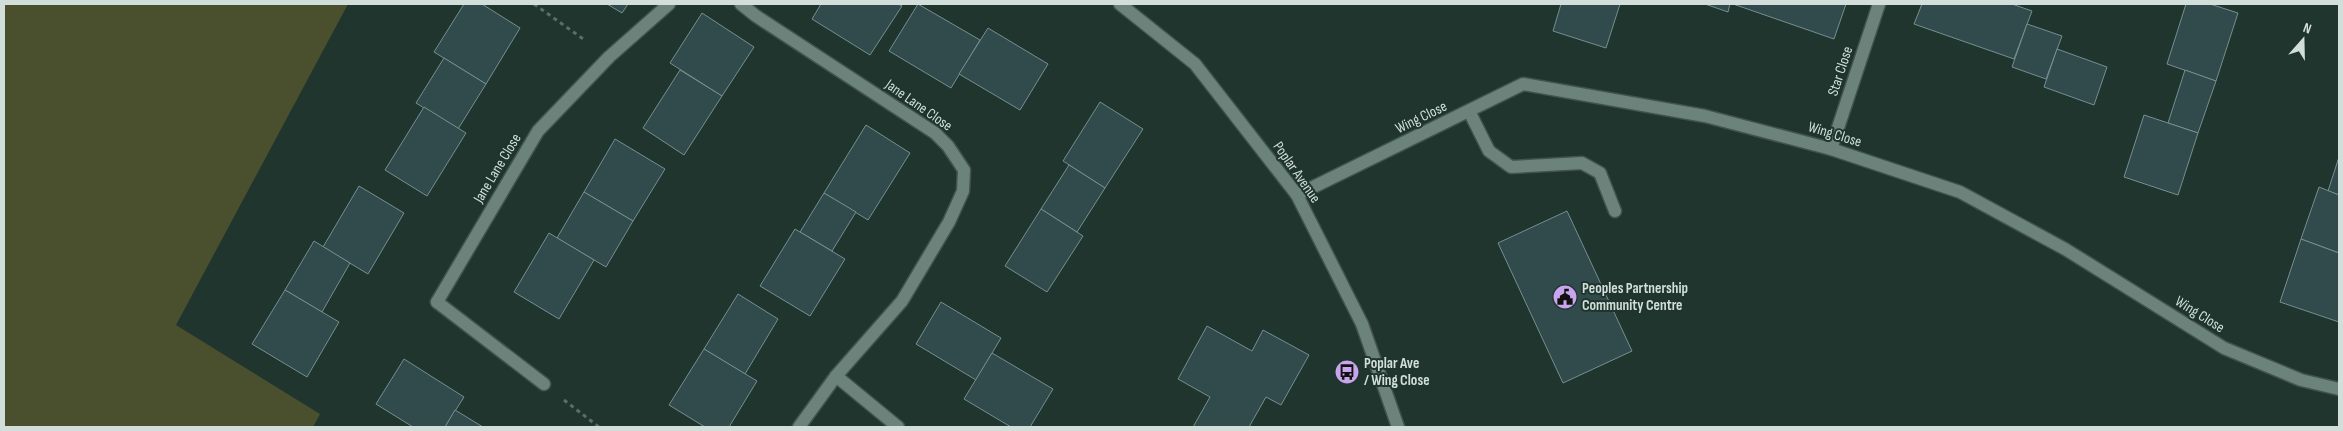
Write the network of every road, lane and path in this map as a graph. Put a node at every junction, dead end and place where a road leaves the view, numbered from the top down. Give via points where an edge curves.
1 (534, 4) edge
2 (669, 4) edge
3 (741, 4) edge
4 (1120, 4) edge
5 (1879, 4) edge
6 (609, 57) junction
7 (1469, 111) junction
8 (1831, 149) junction
9 (1297, 196) junction
10 (1616, 211) dead end
11 (836, 376) junction
12 (544, 384) joint
13 (2339, 389) edge
14 (599, 427) edge
15 (799, 427) edge
16 (898, 427) edge
17 (1398, 427) edge

1 - 6 path
2 - 6 street, Jane Lane Close
3 - 11 street, Jane Lane Close via 935,133 964,170 963,191 950,222 902,301
4 - 9 street, Poplar Avenue via 1195,64
5 - 8 street, Star Close
6 - 12 street, Jane Lane Close via 538,131 436,302
7 - 8 street, Wing Close via 1524,84 1705,116
7 - 9 street, Wing Close
7 - 10 street via 1489,151 1511,167 1582,163 1600,173
8 - 13 street, Wing Close via 1960,192 2065,249 2224,348 2301,380
9 - 17 street, Poplar Avenue via 1362,324
11 - 15 street, Jane Lane Close
11 - 16 street
12 - 14 path

